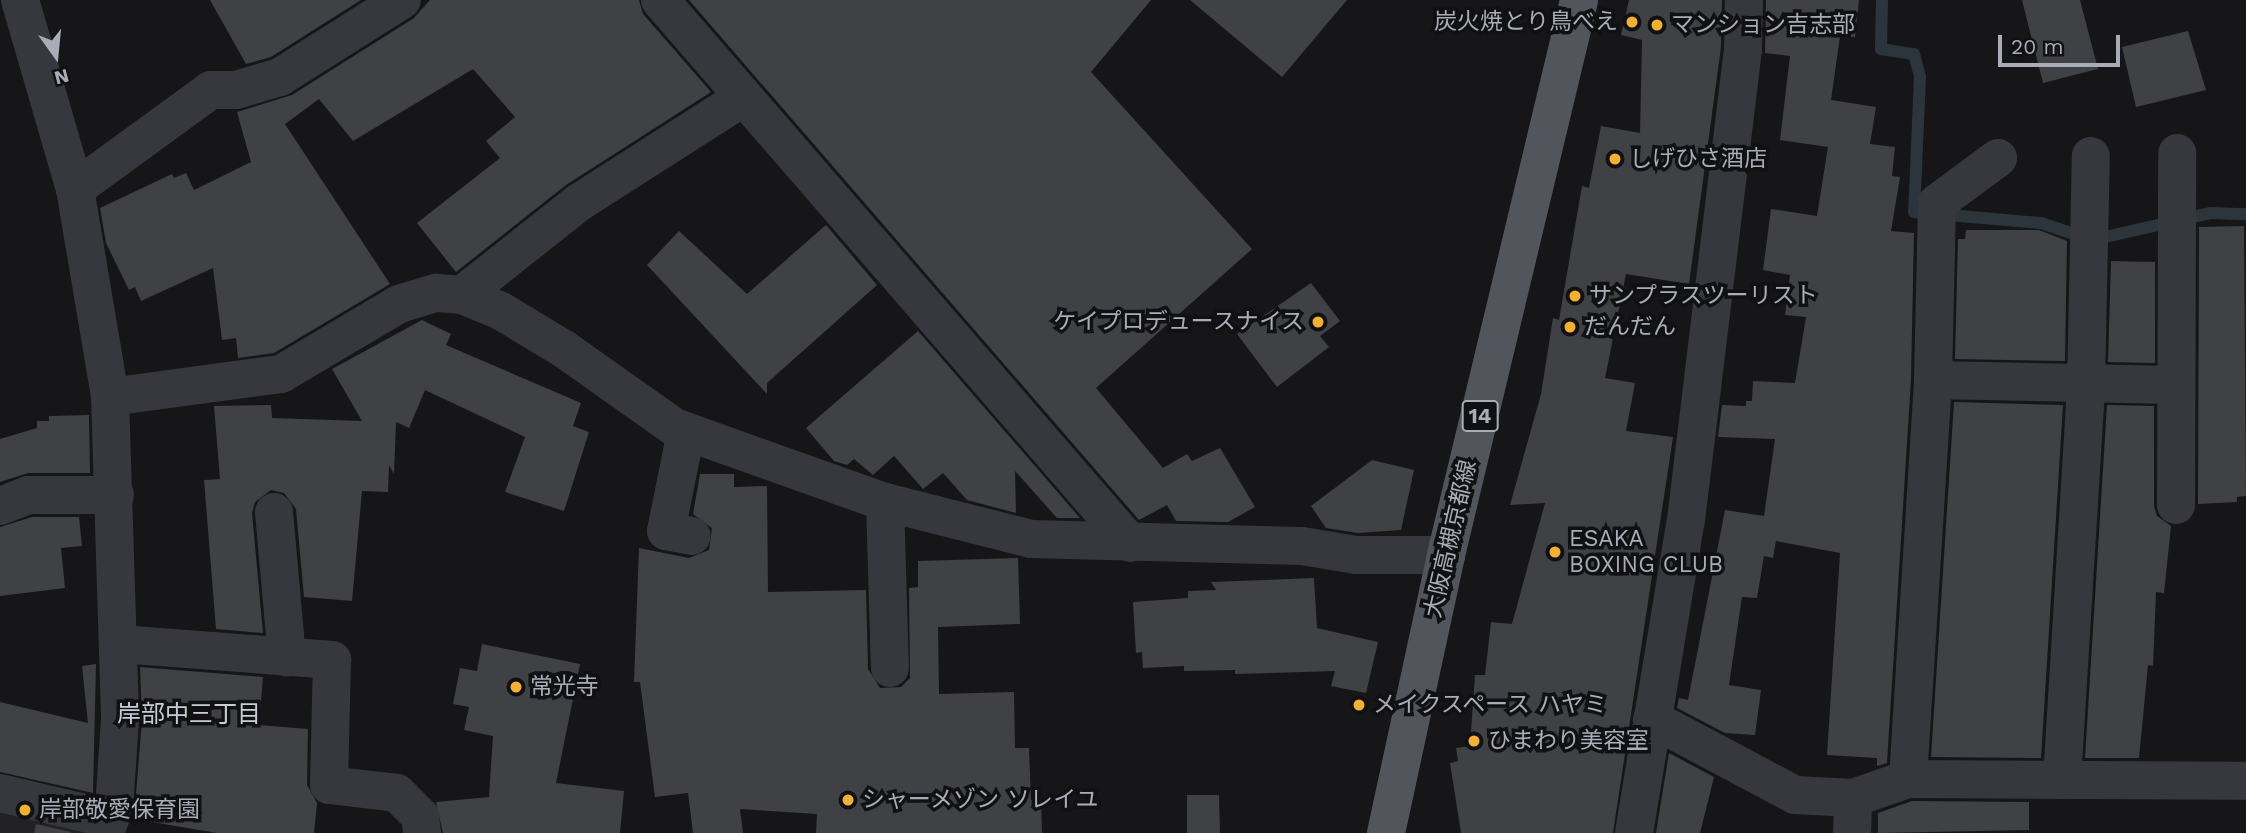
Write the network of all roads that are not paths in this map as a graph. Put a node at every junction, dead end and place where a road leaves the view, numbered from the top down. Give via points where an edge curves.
1 (20, 0) edge
2 (402, 0) edge
3 (660, 0) edge
4 (1579, 0) edge
5 (1744, 0) edge
6 (742, 98) junction
7 (2177, 153) dead end
8 (2091, 156) dead end
9 (1998, 158) dead end
10 (75, 189) junction
11 (462, 295) junction
12 (1933, 380) junction
13 (2086, 386) junction
14 (2172, 386) junction
15 (110, 397) junction
16 (686, 432) junction
17 (114, 495) junction
18 (885, 502) junction
19 (0, 506) edge
20 (2176, 506) dead end
21 (274, 513) dead end
22 (692, 536) dead end
23 (1130, 543) junction
24 (1447, 555) junction
25 (120, 644) junction
26 (287, 657) junction
27 (890, 668) dead end
28 (1652, 719) junction
29 (1908, 779) junction
30 (2062, 780) junction
31 (2246, 781) edge
32 (0, 793) edge
33 (1853, 816) edge
34 (108, 826) edge
35 (422, 833) edge
36 (1386, 833) edge
37 (1634, 833) edge

1 - 10 street
2 - 10 street via 280,77 236,90 211,90
3 - 6 street
4 - 24 main road, 大阪高槻京都線 / 14
5 - 28 street via 1743,50 1686,520
6 - 11 street via 578,203
6 - 23 street
7 - 14 street
8 - 13 street
9 - 12 street via 1937,215
10 - 15 street
11 - 15 street via 436,293 399,304 281,374
11 - 16 street via 501,311 564,349
12 - 13 street
12 - 29 street
13 - 14 street
13 - 30 street
14 - 20 street
15 - 17 street
16 - 18 street
16 - 22 street via 666,531
17 - 19 street via 28,495
17 - 25 street
18 - 23 street via 1031,539
18 - 27 street
21 - 26 street
23 - 24 street via 1302,546 1356,555
24 - 36 main road, 大阪高槻京都線 / 14
25 - 26 street
25 - 34 street via 120,719
26 - 35 street via 332,660 329,785 397,793 420,816
28 - 33 street via 1795,795
28 - 37 street
29 - 30 street
29 - 33 street
30 - 31 street
32 - 34 street

